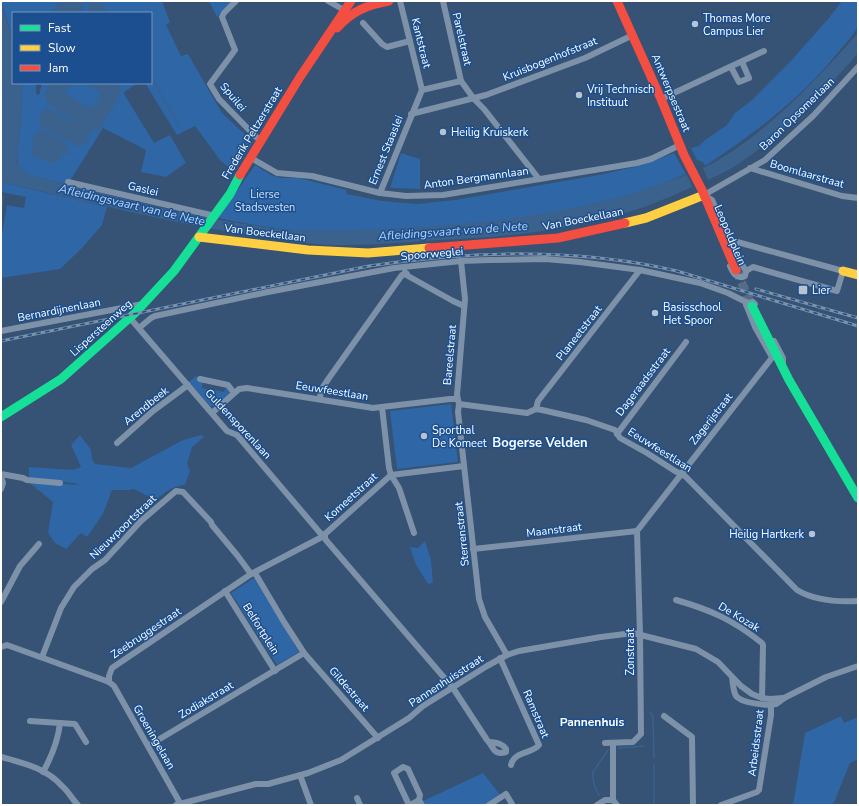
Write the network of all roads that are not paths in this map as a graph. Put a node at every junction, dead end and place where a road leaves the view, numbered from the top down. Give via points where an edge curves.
1 (236, 1) edge
2 (328, 1) edge
3 (351, 1) edge
4 (389, 1) edge
5 (400, 1) edge
6 (443, 1) edge
7 (617, 1) edge
8 (351, 11) junction
9 (363, 23) dead end
10 (633, 35) junction
11 (325, 40) junction
12 (410, 41) junction
13 (764, 51) dead end
14 (742, 62) junction
15 (731, 67) junction
16 (858, 67) edge
17 (461, 81) junction
18 (422, 90) junction
19 (474, 99) junction
20 (662, 99) junction
21 (411, 114) junction
22 (261, 140) junction
23 (680, 145) junction
24 (252, 158) junction
25 (750, 168) junction
26 (539, 179) junction
27 (68, 182) dead end
28 (703, 192) junction
29 (380, 193) junction
30 (858, 198) edge
31 (214, 217) junction
32 (199, 237) junction
33 (730, 240) junction
34 (461, 261) junction
35 (404, 267) junction
36 (640, 270) junction
37 (736, 270) tunnel mouth
38 (746, 271) junction
39 (843, 271) junction
40 (407, 274) junction
41 (858, 275) edge
42 (748, 303) junction
43 (144, 304) junction
44 (464, 306) junction
45 (130, 318) junction
46 (139, 328) junction
47 (1, 331) edge
48 (686, 342) dead end
49 (200, 379) dead end
50 (188, 385) junction
51 (234, 394) junction
52 (320, 399) junction
53 (458, 402) junction
54 (382, 407) junction
55 (536, 409) junction
56 (212, 413) junction
57 (1, 417) edge
58 (617, 434) junction
59 (117, 443) dead end
60 (464, 466) junction
61 (681, 474) junction
62 (1, 475) edge
63 (391, 475) junction
64 (60, 483) dead end
65 (1, 489) edge
66 (858, 498) edge
67 (637, 531) junction
68 (414, 533) dead end
69 (323, 536) junction
70 (39, 544) dead end
71 (473, 549) junction
72 (253, 574) junction
73 (225, 591) junction
74 (676, 600) dead end
75 (858, 601) edge
76 (1, 602) edge
77 (640, 635) junction
78 (1, 641) edge
79 (4, 646) edge
80 (304, 653) junction
81 (507, 654) junction
82 (42, 657) junction
83 (500, 658) junction
84 (858, 666) edge
85 (275, 671) junction
86 (732, 676) junction
87 (109, 682) junction
88 (454, 688) junction
89 (762, 698) junction
90 (783, 698) junction
91 (771, 704) junction
92 (664, 716) dead end
93 (30, 721) dead end
94 (60, 723) junction
95 (378, 738) junction
96 (86, 742) dead end
97 (490, 742) dead end
98 (605, 743) dead end
99 (613, 743) junction
100 (148, 746) junction
101 (1, 757) edge
102 (511, 765) dead end
103 (43, 772) junction
104 (300, 775) junction
105 (502, 788) dead end
106 (506, 794) junction
107 (357, 798) dead end
108 (420, 802) edge
109 (615, 802) edge
110 (76, 804) edge
111 (178, 804) edge
112 (512, 804) edge
113 (311, 805) edge
114 (360, 805) edge
115 (410, 805) edge
116 (489, 805) edge
117 (597, 805) edge
118 (692, 805) edge
119 (721, 805) edge

1 - 22 street, Spuilei via 222,17 235,50 210,84 221,101
2 - 8 street
3 - 8 street
4 - 8 street
5 - 12 street, Kantstraat
6 - 17 street, Parelstraat
7 - 10 street, Antwerpsestraat
8 - 11 street, Frederik Peltzerstraat
8 - 11 street, Frederik Peltzerstraat
9 - 12 street via 387,47
10 - 19 street, Kruisbogenhofstraat via 585,58
10 - 20 street, Antwerpsestraat
11 - 22 street, Frederik Peltzerstraat
12 - 18 street, Kantstraat
13 - 14 street
14 - 15 street
14 - 15 street via 749,78 739,82
15 - 20 street
16 - 25 street, Baron Opsomerlaan via 765,160
17 - 18 street
17 - 19 street
18 - 21 street, Ernest Staaslei
19 - 21 street, Kruisbogenhofstraat
19 - 26 street
20 - 23 street, Antwerpsestraat
21 - 29 street, Ernest Staaslei
22 - 24 street, Frederik Peltzerstraat
23 - 26 street, Anton Bergmannlaan via 637,163
23 - 28 street, Antwerpsestraat
24 - 29 street, Anton Bergmannlaan via 277,173 312,176
24 - 31 street, Frederik Peltzerstraat
25 - 28 street, Baron Opsomerlaan
25 - 30 street, Boomlaarstraat via 842,196
26 - 29 street, Anton Bergmannlaan via 434,196
27 - 31 street, Gaslei
28 - 32 street, Van Boeckellaan via 646,218 558,238 362,253 308,250
28 - 33 street, Leopoldplein via 712,200
28 - 37 street, Antwerpsestraat
28 - 38 street, Leopoldplein via 704,204 733,273 742,277
31 - 32 street, Frederik Peltzerstraat
32 - 43 street, Lispersteenweg via 174,271
33 - 38 street, Leopoldplein
33 - 39 street, Leopoldplein
34 - 35 street, Spoorweglei
34 - 36 street, Spoorweglei via 545,259
34 - 44 street, Bareelstraat
35 - 40 street
35 - 46 street, Spoorweglei via 155,316
36 - 42 street, Spoorweglei via 700,283
36 - 55 street, Planeetstraat via 538,401
38 - 39 street, Leopoldplein via 753,267 837,291
39 - 41 street, Leopoldplein
40 - 44 street
40 - 52 street via 402,275 339,363 321,390
42 - 61 street, Zagerijstraat via 746,305 755,327 772,357
42 - 66 street
43 - 45 street, Lispersteenweg
43 - 47 street, Bernardijnenlaan
44 - 53 street, Bareelstraat
45 - 46 street
45 - 57 street, Lispersteenweg via 61,379
46 - 50 street, Guldensporenlaan
48 - 58 street, Dageraadsstraat
49 - 51 street via 228,385
50 - 56 street, Guldensporenlaan
50 - 59 street, Arendbeek
51 - 52 street, Eeuwfeestlaan via 239,389 247,388
51 - 56 street, Eeuwfeestlaan
52 - 54 street, Eeuwfeestlaan via 373,408
53 - 54 street, Eeuwfeestlaan via 450,399
53 - 55 street, Eeuwfeestlaan via 527,413
53 - 60 street, Sterrenstraat
54 - 63 street, Komeetstraat
55 - 58 street, Eeuwfeestlaan via 586,420 615,430
56 - 69 street, Guldensporenlaan via 227,431 236,435
58 - 61 street, Eeuwfeestlaan
60 - 63 street, Komeetstraat
60 - 71 street, Sterrenstraat
61 - 67 street, Zagerijstraat
61 - 75 street, Eeuwfeestlaan via 797,590 834,602
62 - 64 street
62 - 65 street
63 - 68 street via 399,488
63 - 69 street, Komeetstraat
67 - 71 street, Maanstraat
67 - 77 street, Zonstraat
69 - 72 street, Komeetstraat
69 - 88 street, Guldensporenlaan
70 - 76 street via 20,566
71 - 81 street, Sterrenstraat via 479,599 485,617
72 - 73 street, Zeebruggestraat
72 - 80 street, Belfortplein
72 - 82 street, Nieuwpoortstraat via 199,508 183,492 176,491 141,521 106,560 92,569 74,587 61,608
73 - 85 street, Belfortplein
73 - 87 street, Zeebruggestraat via 112,668
74 - 89 street, De Kozak via 727,618 762,643
77 - 81 street, Pannenhuisstraat via 633,633 601,637
77 - 86 street, Pannenhuisstraat via 696,649 718,662
77 - 99 street, Zonstraat via 641,734 633,742
78 - 79 street
79 - 82 street
80 - 85 street, Belfortplein
80 - 95 street, Gildestraat
81 - 83 street, Pannenhuisstraat
82 - 87 street
83 - 88 street, Pannenhuisstraat
83 - 102 street, Ramstraat via 539,745 536,749 524,752 512,760
84 - 90 street, Pannenhuisstraat via 826,677
85 - 100 street, Zodiakstraat
86 - 89 street, Pannenhuisstraat via 747,691
86 - 91 street via 735,694 741,700
87 - 100 street, Groeningelaan via 114,686
88 - 95 street, Pannenhuisstraat via 423,706
88 - 97 street, Guldensporenlaan
89 - 90 street, Pannenhuisstraat
90 - 91 street, Pannenhuisstraat via 781,702
91 - 119 street, Arbeidsstraat via 760,787 757,792
92 - 118 street via 692,737
93 - 94 street
94 - 96 street via 75,724
94 - 103 street via 52,755
95 - 104 street, Pannenhuisstraat via 341,760
98 - 99 street, Zonstraat
99 - 109 street
100 - 111 street, Groeningelaan
101 - 103 street via 27,764
103 - 110 street via 61,785
104 - 111 street, Pannenhuisstraat
104 - 113 street
105 - 106 street
106 - 112 street
106 - 116 street
107 - 114 street
108 - 115 street
108 - 115 street via 420,795 408,769 403,767 394,773
109 - 117 street via 605,800

